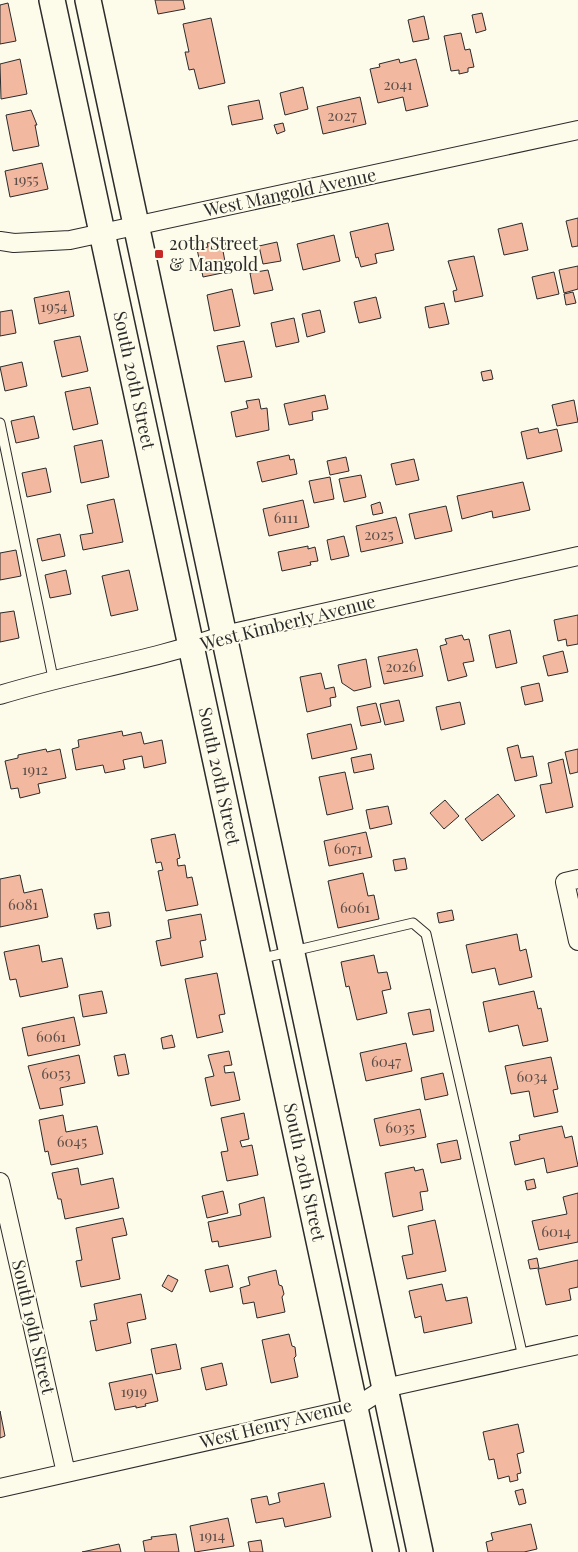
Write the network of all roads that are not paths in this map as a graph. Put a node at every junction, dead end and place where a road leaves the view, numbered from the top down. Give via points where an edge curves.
1 (52, 0) edge
2 (88, 0) edge
3 (578, 130) edge
4 (135, 226) junction
5 (104, 233) junction
6 (0, 241) edge
7 (0, 423) edge
8 (578, 556) edge
9 (224, 635) junction
10 (191, 647) junction
11 (53, 678) junction
12 (0, 695) edge
13 (572, 881) edge
14 (578, 941) edge
15 (291, 952) junction
16 (258, 959) junction
17 (0, 1182) edge
18 (578, 1345) edge
19 (523, 1357) junction
20 (385, 1388) junction
21 (354, 1408) junction
22 (66, 1473) junction
23 (0, 1488) edge
24 (386, 1552) edge
25 (420, 1552) edge

1 - 5 street, South 20th Street
2 - 4 street, South 20th Street
3 - 4 street, West Mangold Avenue
4 - 5 street, West Mangold Avenue
4 - 9 street, South 20th Street
5 - 6 street, West Mangold Avenue via 43,242
5 - 10 street, South 20th Street
7 - 11 lane
8 - 9 street, West Kimberly Avenue
9 - 10 street, West Kimberly Avenue
9 - 15 street, South 20th Street
10 - 11 street, West Kimberly Avenue
10 - 16 street, South 20th Street
11 - 12 street, West Kimberly Avenue
13 - 14 street
15 - 16 lane
15 - 19 lane via 413,923 426,934
15 - 20 street, South 20th Street
16 - 21 street, South 20th Street
17 - 22 street, South 19th Street
18 - 19 street, West Henry Avenue
19 - 20 street, West Henry Avenue
20 - 21 street, West Henry Avenue
20 - 25 street, South 20th Street
21 - 22 street, West Henry Avenue
21 - 24 street, South 20th Street
22 - 23 street, West Henry Avenue

